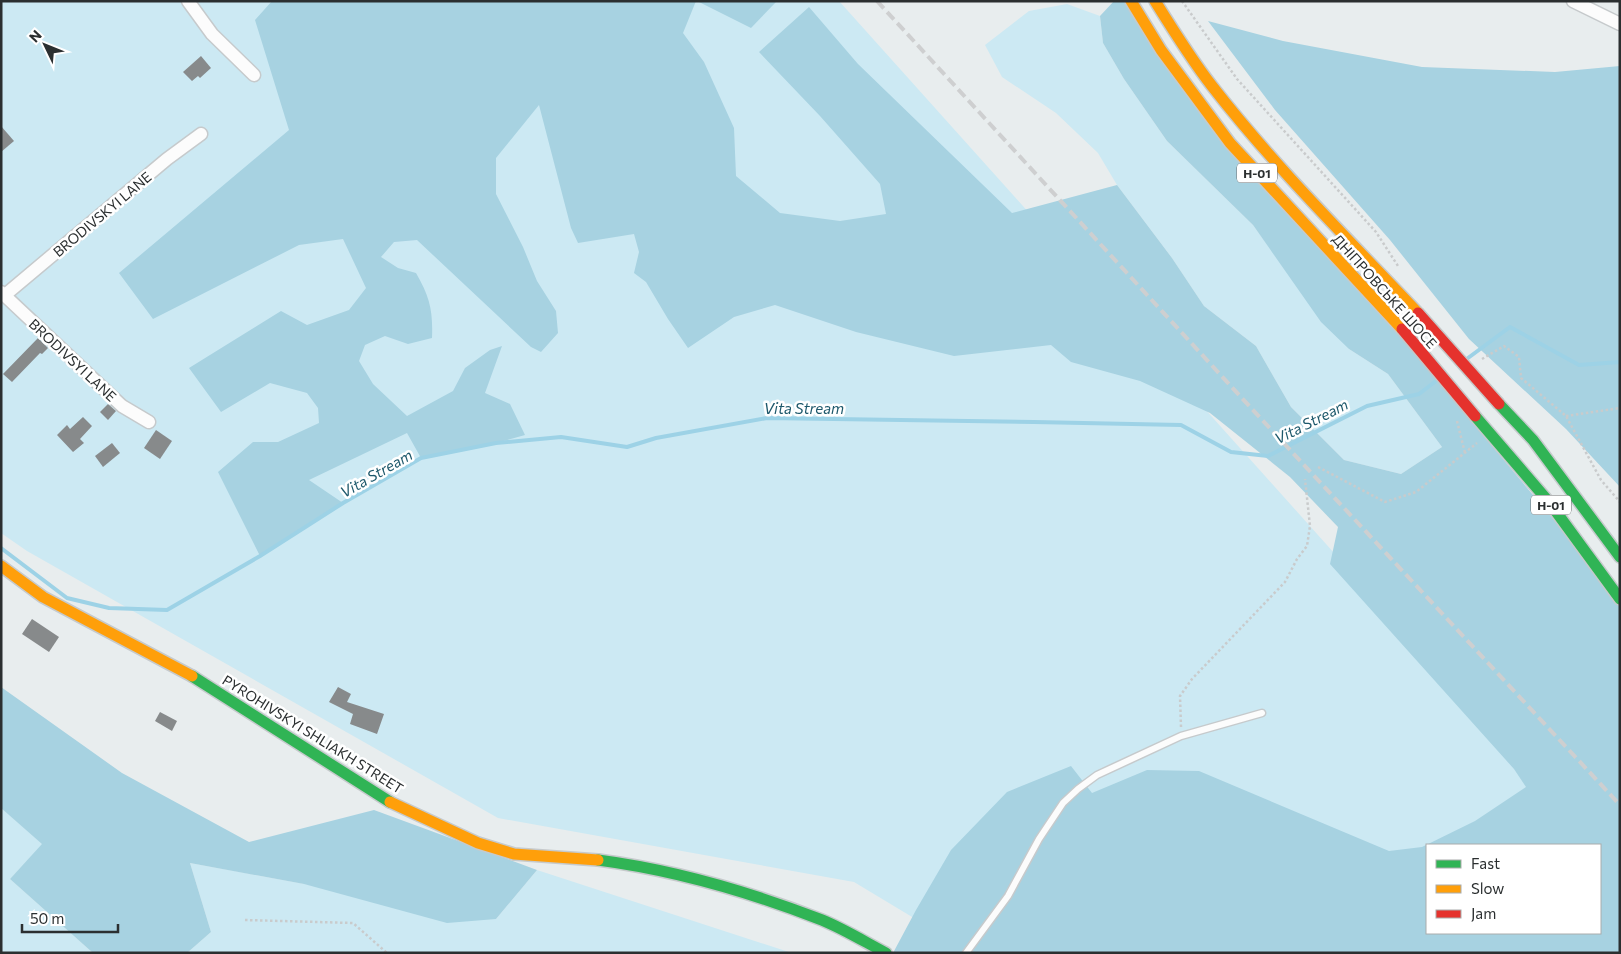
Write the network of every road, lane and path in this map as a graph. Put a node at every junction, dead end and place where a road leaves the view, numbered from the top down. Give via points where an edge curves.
1 (188, 1) edge
2 (1131, 1) edge
3 (1154, 1) edge
4 (1182, 1) edge
5 (1573, 1) edge
6 (1620, 24) edge
7 (254, 76) dead end
8 (201, 134) dead end
9 (1399, 267) dead end
10 (3, 294) edge
11 (1478, 362) dead end
12 (1620, 408) edge
13 (1566, 416) junction
14 (1457, 421) dead end
15 (149, 422) dead end
16 (1318, 467) dead end
17 (1305, 479) dead end
18 (1620, 502) edge
19 (1620, 557) edge
20 (1, 566) edge
21 (1620, 599) edge
22 (1262, 713) dead end
23 (1181, 736) junction
24 (245, 920) dead end
25 (387, 953) edge
26 (886, 953) edge
27 (966, 953) edge

1 - 7 street via 212,34
2 - 21 main road, ДНІПРОВСЬКЕ ШОСЕ / Н-01, bridge via 1161,50 1230,143 1402,329 1549,502
3 - 19 main road, ДНІПРОВСЬКЕ ШОСЕ / Н-01, bridge via 1174,35 1246,129 1533,440
4 - 9 path via 1237,79 1376,232
5 - 6 street
8 - 10 street, BRODIVSKYI LANE
10 - 15 street, BRODIVSYI LANE via 122,406
11 - 13 path via 1504,346 1519,357 1521,378
12 - 13 path
13 - 18 path via 1601,480
14 - 16 path via 1465,453 1416,492 1393,500 1385,502
17 - 23 path via 1310,526 1307,546 1285,582 1192,679 1180,696
20 - 26 main road, PYROHIVSKYI SHLIAKH STREET via 43,597 185,671 384,799 478,843 514,854 600,860 678,874 823,921
22 - 23 lane
23 - 27 lane via 1097,775 1063,803 1008,896
24 - 25 path via 353,923

